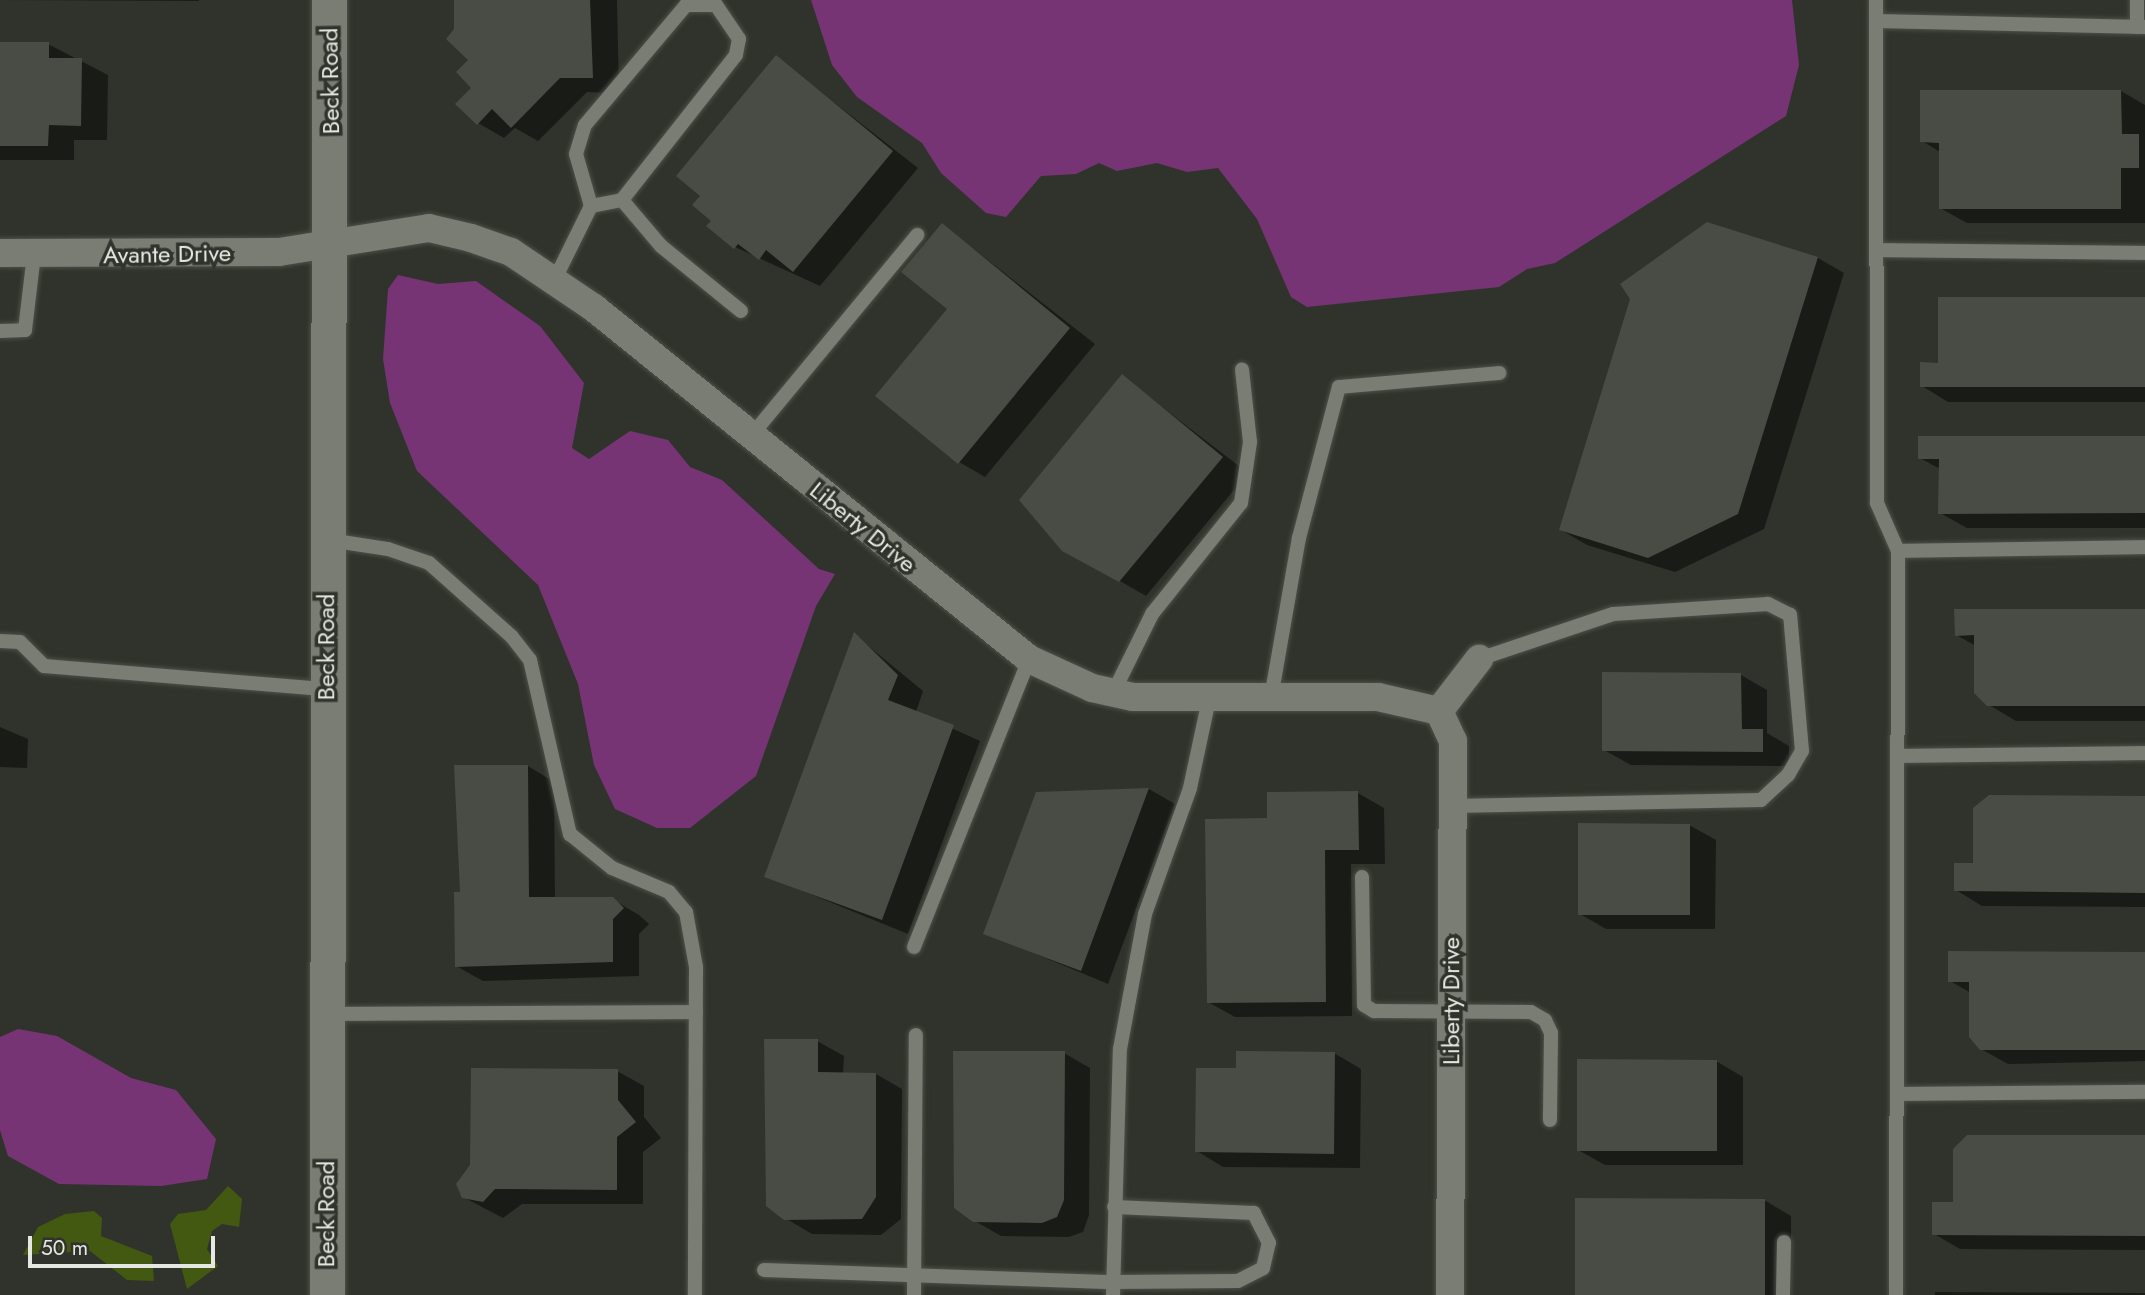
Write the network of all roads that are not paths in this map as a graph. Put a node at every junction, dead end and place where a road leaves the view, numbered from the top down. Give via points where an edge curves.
1 (329, 0) edge
2 (1876, 0) edge
3 (2137, 0) edge
4 (1876, 21) junction
5 (2141, 27) edge
6 (622, 200) junction
7 (591, 206) junction
8 (917, 235) dead end
9 (332, 242) junction
10 (1877, 250) junction
11 (0, 253) edge
12 (2145, 253) edge
13 (33, 254) junction
14 (554, 281) junction
15 (741, 311) dead end
16 (0, 331) edge
17 (1242, 369) dead end
18 (1499, 373) dead end
19 (751, 436) junction
20 (326, 540) junction
21 (2145, 547) edge
22 (1898, 551) junction
23 (0, 641) edge
24 (1030, 659) junction
25 (1479, 659) joint
26 (326, 689) junction
27 (1113, 693) junction
28 (1271, 698) junction
29 (1209, 699) junction
30 (1439, 710) junction
31 (2145, 753) edge
32 (1899, 756) junction
33 (1452, 806) junction
34 (1362, 877) dead end
35 (914, 947) dead end
36 (696, 1012) junction
37 (1451, 1012) junction
38 (325, 1014) junction
39 (916, 1035) dead end
40 (2145, 1092) edge
41 (1900, 1094) junction
42 (1550, 1120) dead end
43 (1114, 1207) junction
44 (1784, 1242) dead end
45 (764, 1270) dead end
46 (914, 1273) junction
47 (1113, 1289) edge
48 (327, 1295) edge
49 (695, 1295) edge
50 (914, 1295) edge
51 (1450, 1295) edge
52 (1783, 1295) edge
53 (1896, 1295) edge

1 - 9 street, Beck Road
2 - 4 lane
3 - 5 lane
4 - 5 lane
4 - 10 lane
6 - 7 lane
6 - 7 lane via 736,55 739,39 716,5 686,5 585,125 576,153
6 - 15 lane via 661,246
7 - 14 lane
8 - 19 lane
9 - 13 street, Avante Drive via 279,252
9 - 14 street, Liberty Drive via 429,228 511,252
9 - 20 street, Beck Road
10 - 12 lane
10 - 22 lane via 1877,503
11 - 13 street, Avante Drive
13 - 16 lane via 25,330
14 - 19 street, Liberty Drive
17 - 27 lane via 1250,442 1241,503 1153,614
18 - 28 lane via 1339,387 1299,538
19 - 24 street, Liberty Drive
20 - 26 street, Beck Road
20 - 36 lane via 388,548 429,563 530,660 570,834 611,868 669,892 686,912
21 - 22 lane
22 - 32 lane
23 - 26 lane via 20,642 44,666
24 - 27 street, Liberty Drive
24 - 35 lane
25 - 30 street
25 - 33 lane via 1613,614 1768,604 1790,615 1802,751 1788,775 1760,800
26 - 38 street, Beck Road
27 - 29 street, Liberty Drive
28 - 29 street, Liberty Drive
28 - 30 street, Liberty Drive via 1405,699
29 - 43 lane via 1193,775 1145,914 1132,981 1117,1074
30 - 33 street, Liberty Drive via 1453,741
31 - 32 lane
32 - 41 lane
33 - 37 street, Liberty Drive
34 - 37 lane via 1364,1005
36 - 38 lane
36 - 49 lane
37 - 42 lane via 1531,1012 1545,1020 1551,1033
37 - 51 street, Liberty Drive
38 - 48 street, Beck Road
39 - 46 lane
40 - 41 lane
41 - 53 lane
43 - 47 lane
43 - 47 lane via 1239,1209 1254,1213 1269,1243 1263,1268 1238,1281
44 - 52 lane
45 - 46 lane
46 - 47 lane
46 - 50 lane

